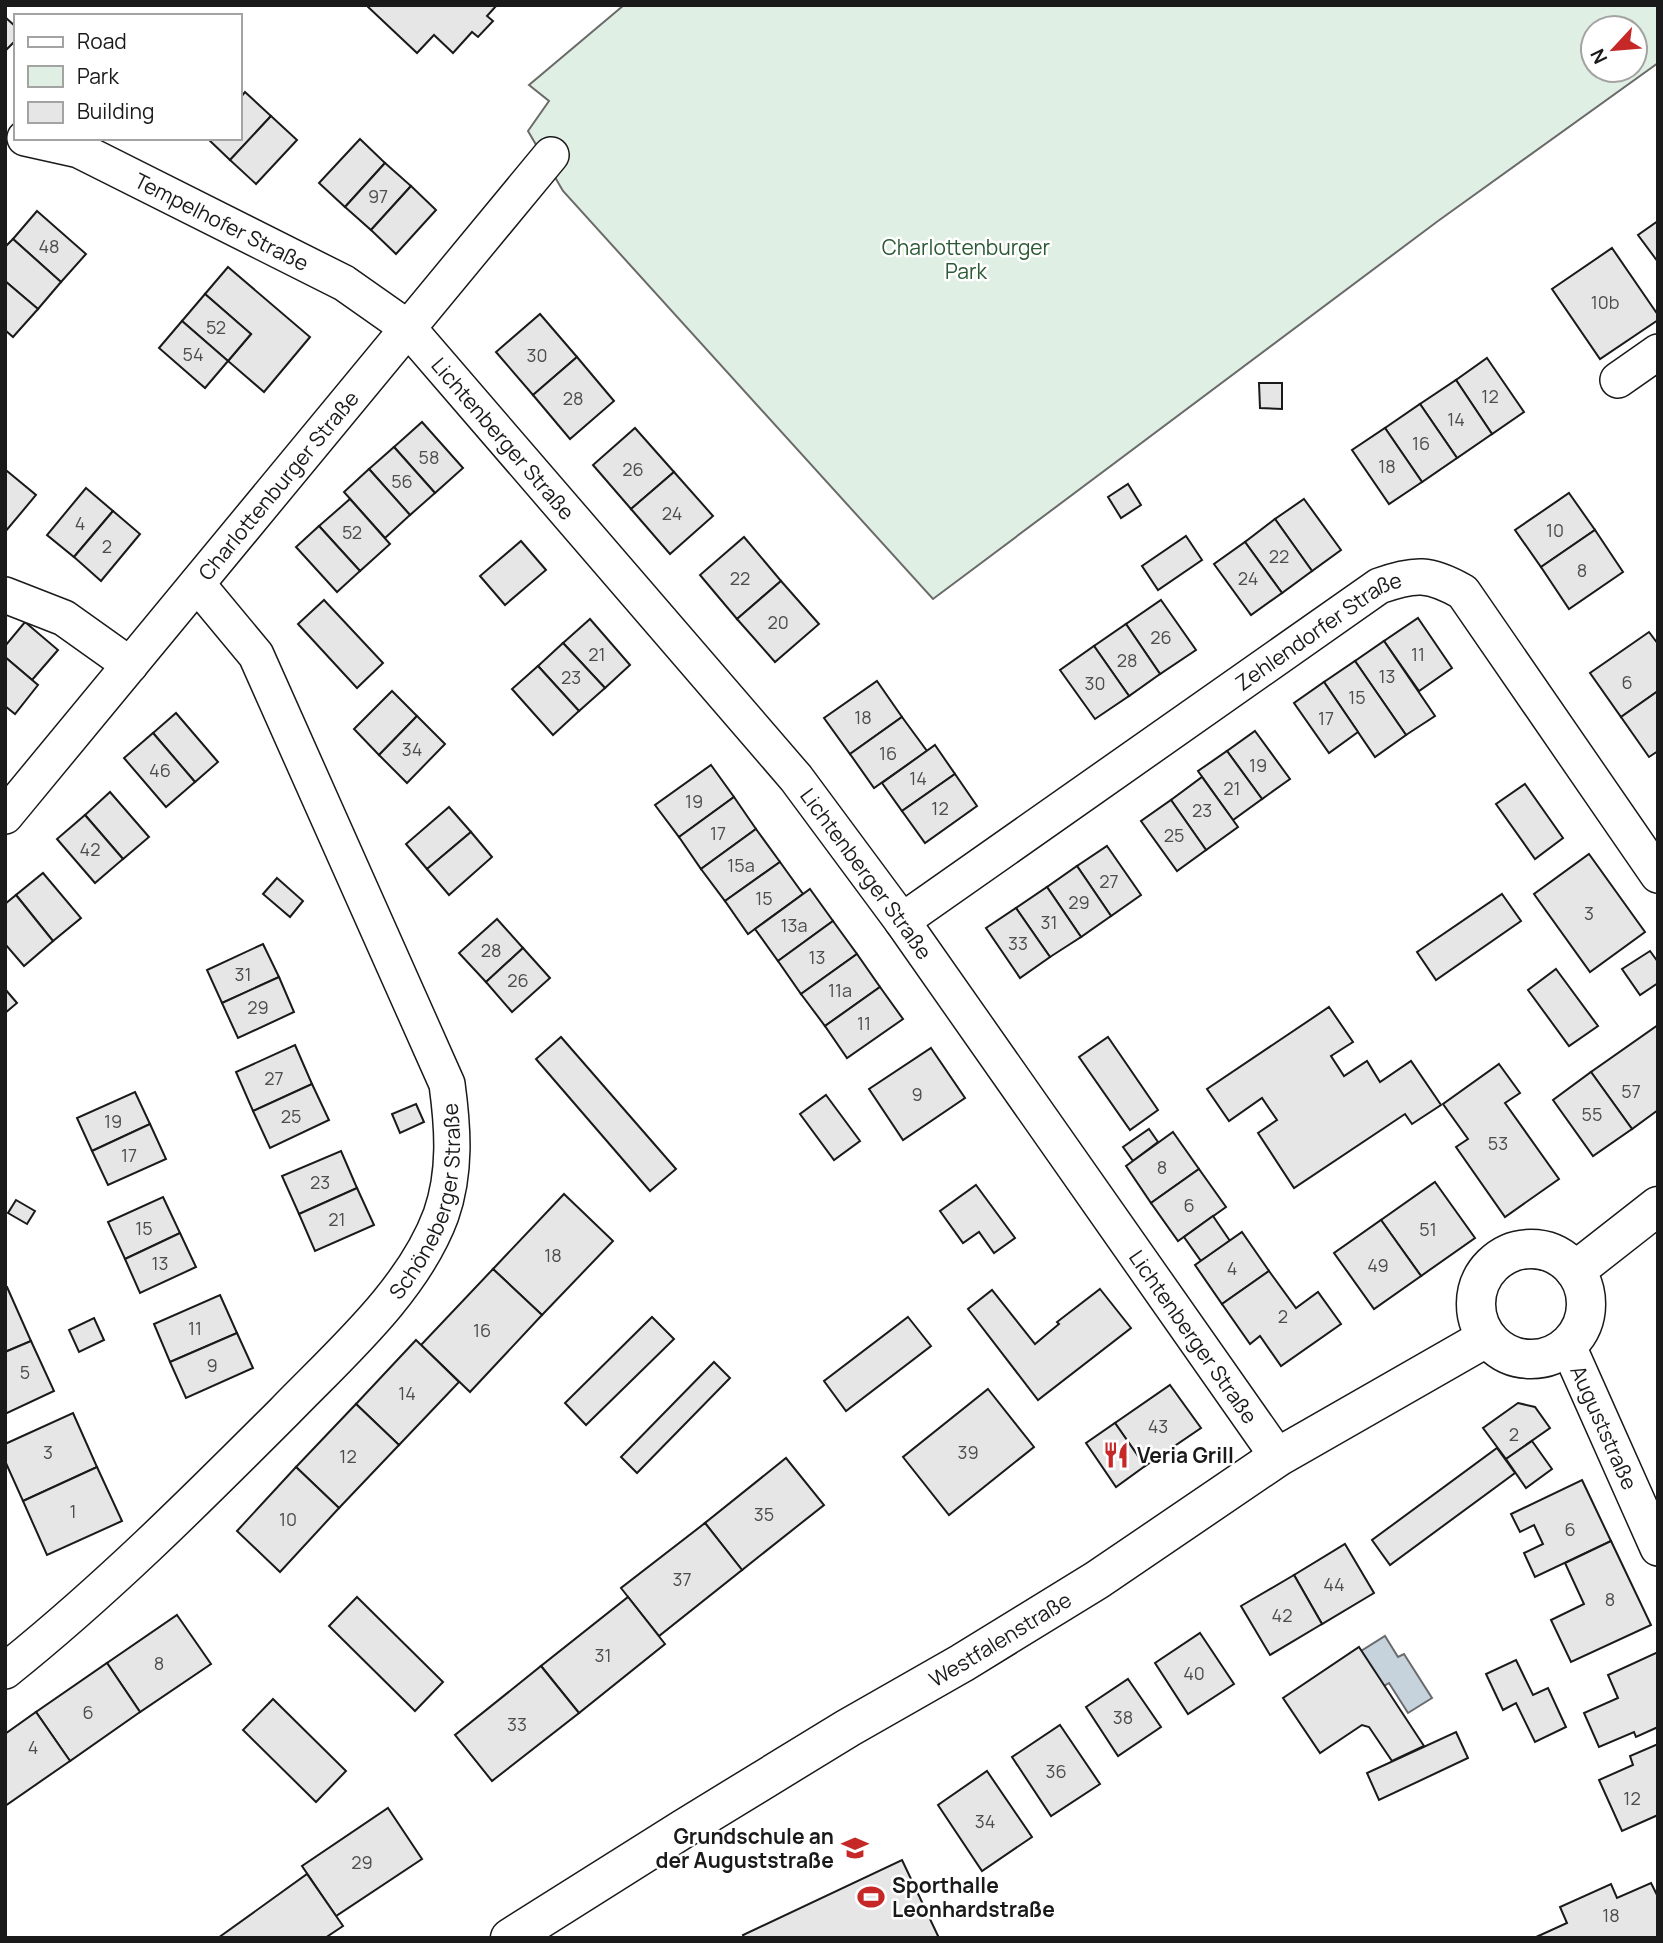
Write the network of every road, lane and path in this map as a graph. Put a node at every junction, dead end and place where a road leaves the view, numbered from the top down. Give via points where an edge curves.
1 (34, 140) edge
2 (551, 155) dead end
3 (408, 328) junction
4 (1658, 352) edge
5 (1618, 380) dead end
6 (197, 584) junction
7 (5, 594) edge
8 (130, 665) junction
9 (5, 816) edge
10 (1658, 875) edge
11 (902, 921) junction
12 (1658, 1206) edge
13 (1576, 1271) junction
14 (1486, 1338) junction
15 (1568, 1346) junction
16 (1278, 1457) junction
17 (1658, 1548) edge
18 (5, 1671) edge
19 (510, 1938) edge

1 - 3 street, Tempelhofer Straße via 79,150 344,283
2 - 3 street, Charlottenburger Straße
3 - 6 street, Charlottenburger Straße
3 - 11 street, Lichtenberger Straße via 796,778
4 - 5 street
6 - 8 street, Charlottenburger Straße
6 - 18 street, Schöneberger Straße via 256,654 443,1074 453,1130 452,1171 441,1214 419,1262 382,1309 164,1533
7 - 8 street via 64,618
8 - 9 street, Charlottenburger Straße
10 - 11 street, Zehlendorfer Straße via 1463,592 1440,579 1401,578 1379,586
11 - 16 street, Lichtenberger Straße
12 - 13 main road
13 - 14 main road via 1563,1259 1530,1248 1497,1259 1477,1288 1478,1322
13 - 15 main road via 1587,1302 1579,1333
14 - 15 main road via 1504,1353 1526,1360 1548,1357
14 - 16 main road, Westfalenstraße
15 - 17 street, Auguststraße
16 - 19 main road, Westfalenstraße via 1097,1580

